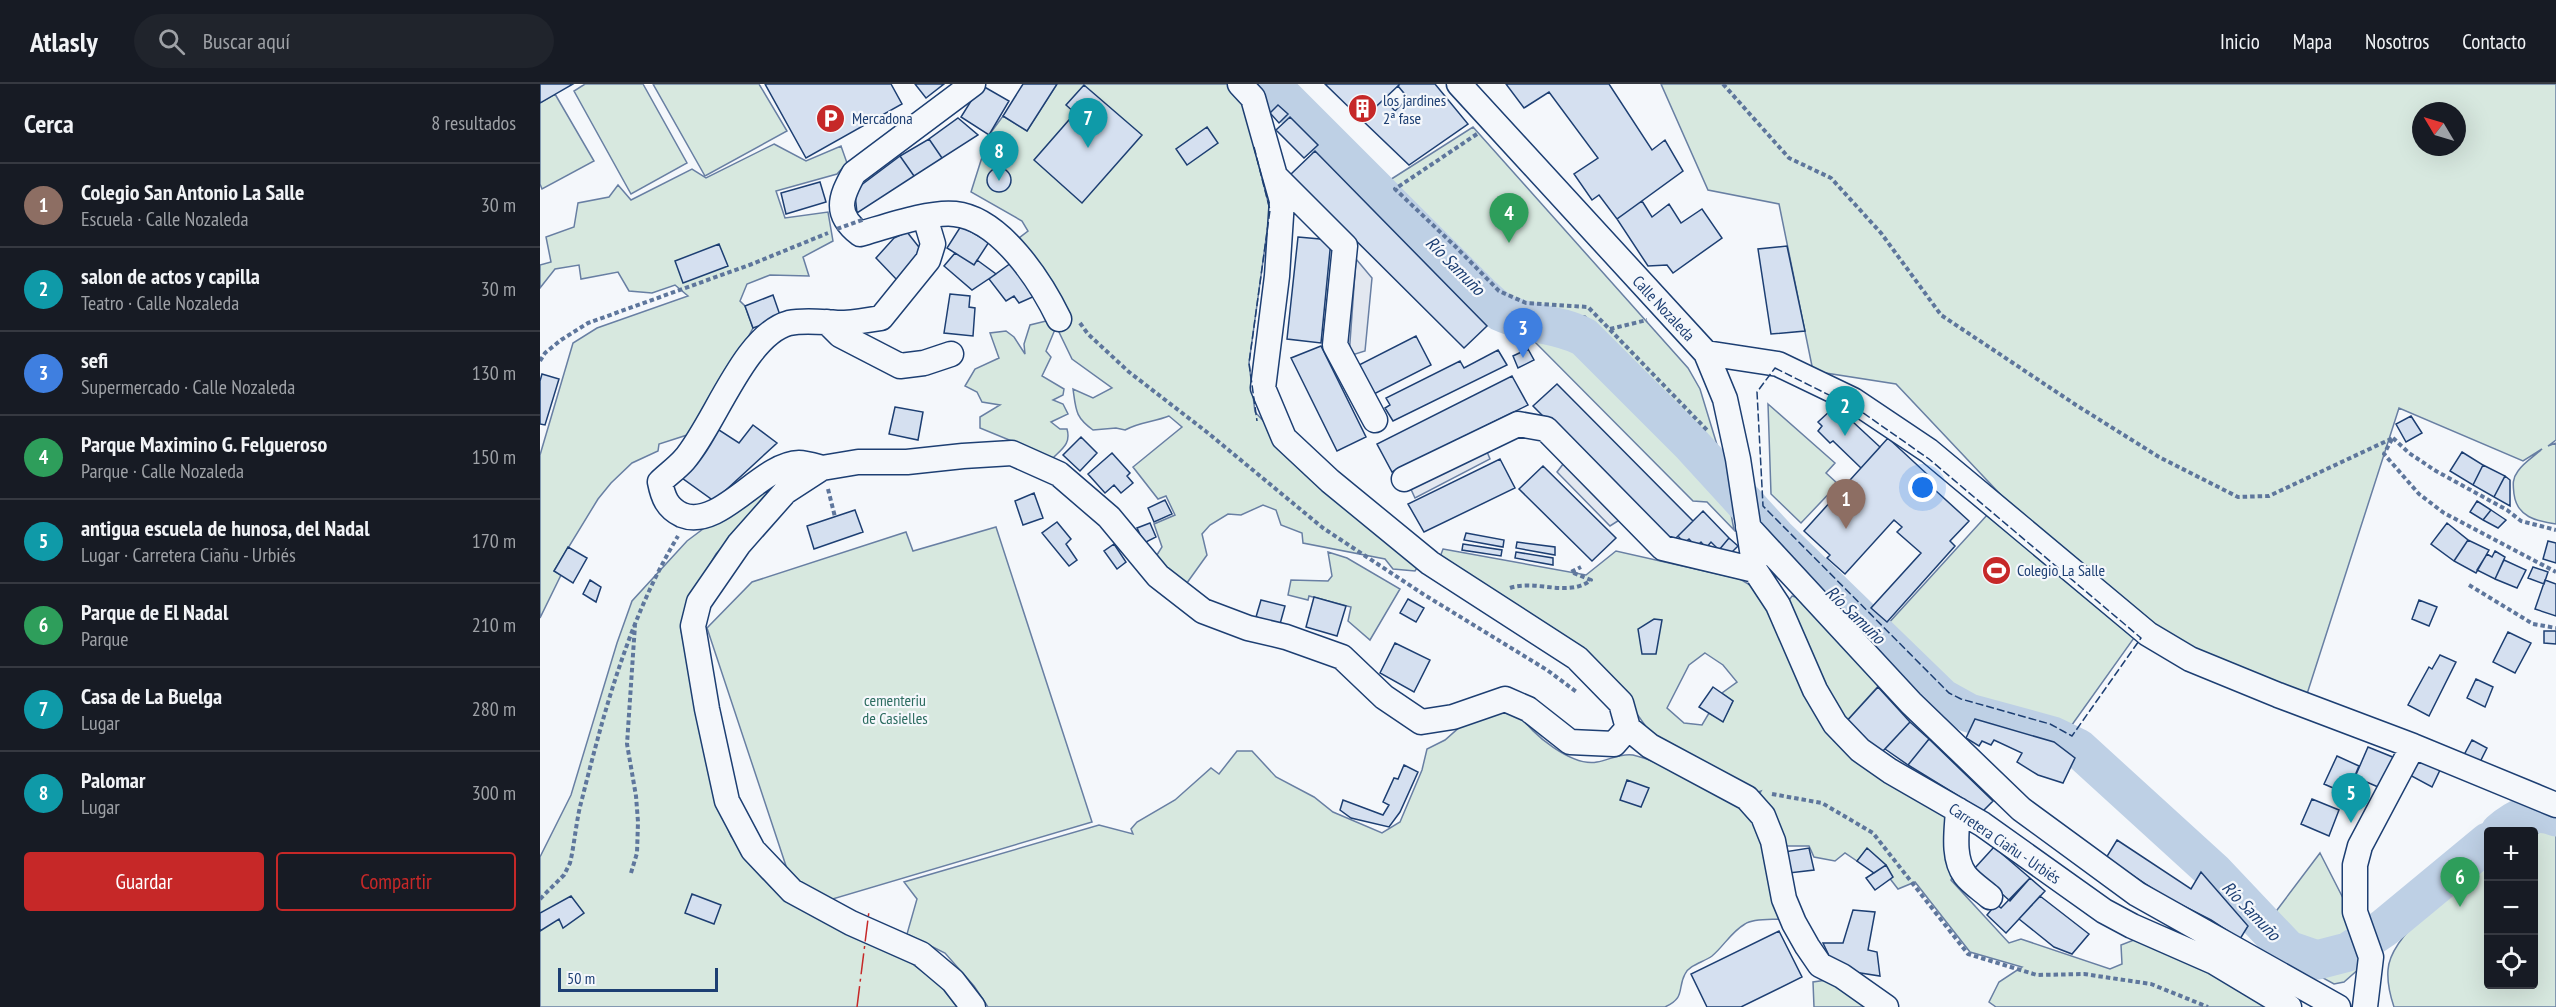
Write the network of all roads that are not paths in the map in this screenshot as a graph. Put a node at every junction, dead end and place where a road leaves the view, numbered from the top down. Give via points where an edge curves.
1 (973, 84) edge
2 (1240, 84) edge
3 (1459, 84) edge
4 (1274, 175) junction
5 (926, 217) junction
6 (1067, 317) road end
7 (827, 322) junction
8 (1706, 353) junction
9 (951, 354) dead end
10 (1375, 420) dead end
11 (822, 468) junction
12 (1404, 479) dead end
13 (1748, 527) junction
14 (1760, 577) junction
15 (1628, 728) junction
16 (2413, 746) junction
17 (2556, 805) edge
18 (1958, 810) junction
19 (1990, 897) dead end
20 (973, 1007) edge
21 (1887, 1007) edge
22 (2289, 1007) edge
23 (2338, 1007) edge
24 (2365, 1007) edge

1 - 5 street via 854,173 842,194 843,211 851,227 860,234
2 - 4 street via 1253,98
3 - 8 street, Calle Nozaleda
4 - 10 street via 1345,246 1335,345
4 - 15 street via 1282,201 1263,388 1284,438 1430,563 1576,658 1621,703
5 - 6 street via 955,214 981,223 1022,261
5 - 7 street via 933,244 928,261 895,304 881,318
7 - 9 street via 840,335 900,366
7 - 11 street via 789,323 771,332 740,369 684,460 660,482 663,498 673,511 690,518 707,515 780,469 798,463
8 - 13 street, Calle Nozaleda via 1725,399
8 - 16 street via 1778,364 1853,400 1929,451 2148,634 2190,659
11 - 15 street via 858,462 1012,453 1059,474 1109,517 1158,576 1203,611 1342,657 1384,697 1420,722 1453,717 1505,699 1528,709 1570,742 1614,744
11 - 20 street via 785,492 739,544 699,602 693,626 727,801 753,850 792,891 921,954 953,981
12 - 14 street via 1518,424 1546,429 1663,548
13 - 14 street, Calle Nozaleda
13 - 23 street via 1911,703 2021,809 2137,894
14 - 18 street, Carretera Ciañu - Urbiés via 1778,605 1815,690 1835,724 1860,750 1890,771
15 - 21 street via 1650,746 1747,798 1763,816 1773,841 1784,899 1794,923 1821,965
16 - 17 street
16 - 24 street via 2360,846 2355,865 2355,912 2371,957
18 - 19 street via 1956,843 1960,866
18 - 22 street, Carretera Ciañu - Urbiés via 2104,911 2214,962

